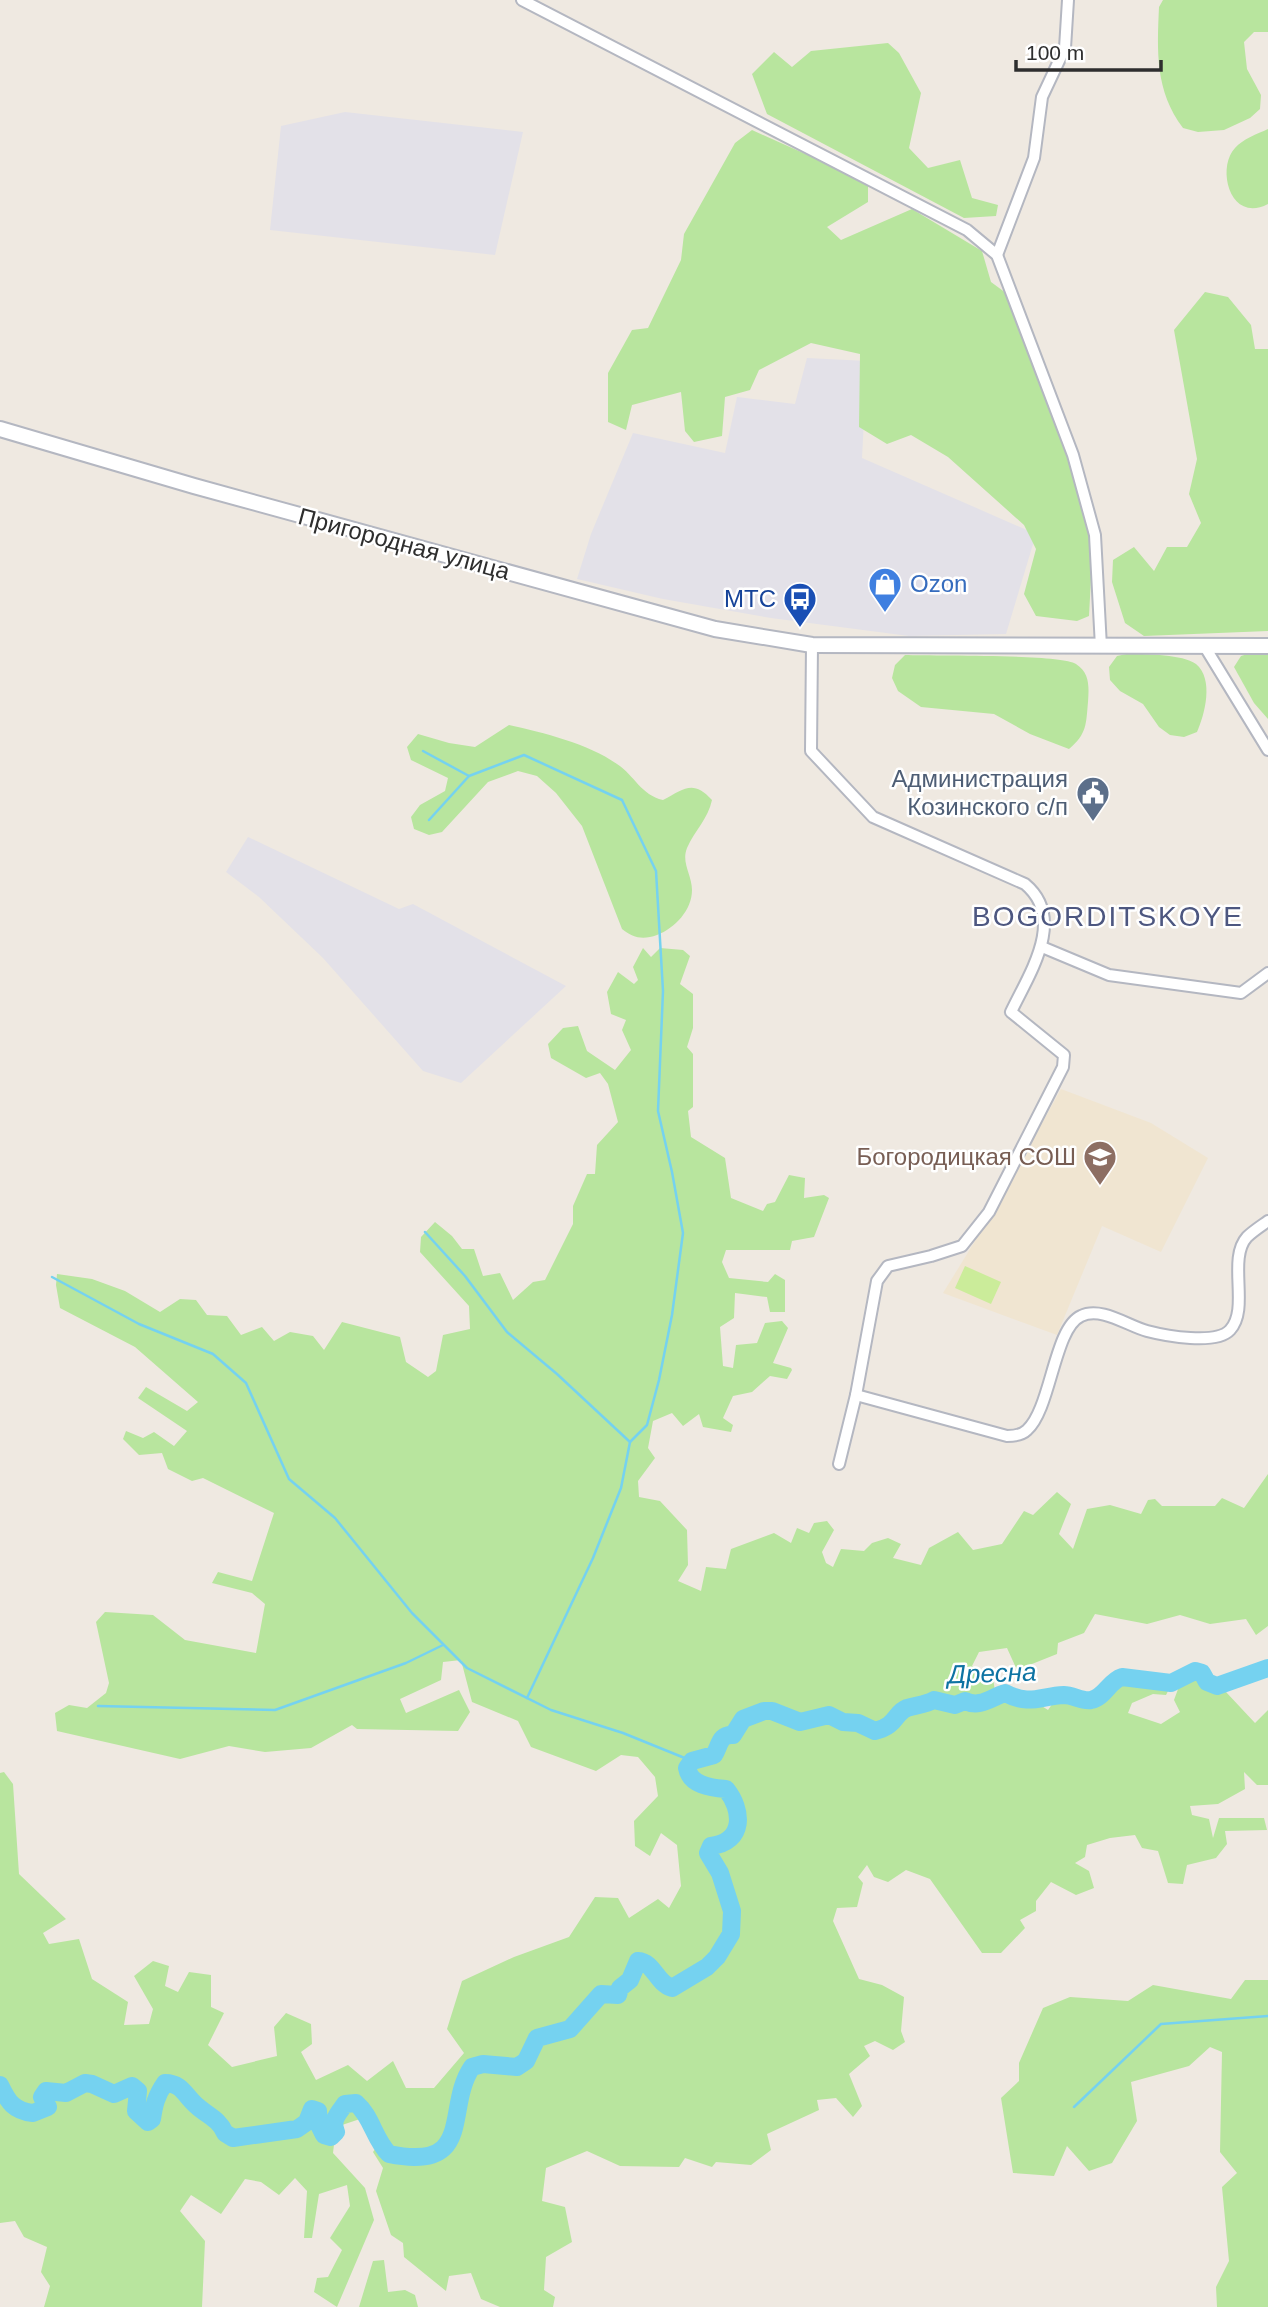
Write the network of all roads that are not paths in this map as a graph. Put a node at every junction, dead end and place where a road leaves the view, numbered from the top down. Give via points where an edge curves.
1 (522, 0) edge
2 (1068, 0) edge
3 (997, 256) junction
4 (0, 429) edge
5 (812, 645) junction
6 (1205, 646) junction
7 (1268, 646) edge
8 (1101, 647) junction
9 (1268, 750) edge
10 (1042, 947) junction
11 (1268, 973) edge
12 (1268, 1221) edge
13 (856, 1395) junction
14 (839, 1464) dead end

1 - 3 street via 967,230
2 - 3 street via 1065,48 1042,97 1034,159
3 - 8 street via 1073,455 1095,535
4 - 5 street, Пригородная улица via 715,629
5 - 8 street, Пригородная улица
5 - 10 street via 811,751 873,817 1025,884 1043,910
6 - 7 street, Пригородная улица
6 - 8 street, Пригородная улица
6 - 9 street
10 - 11 street via 1109,975 1241,993
10 - 13 street via 1011,1012 1064,1055 1063,1067 989,1212 962,1246 888,1266 877,1281
12 - 13 street via 1245,1238 1238,1315 1227,1333 1215,1339 1183,1337 1084,1314 1069,1326 1038,1414 1029,1430 1019,1435 1007,1436
13 - 14 street

